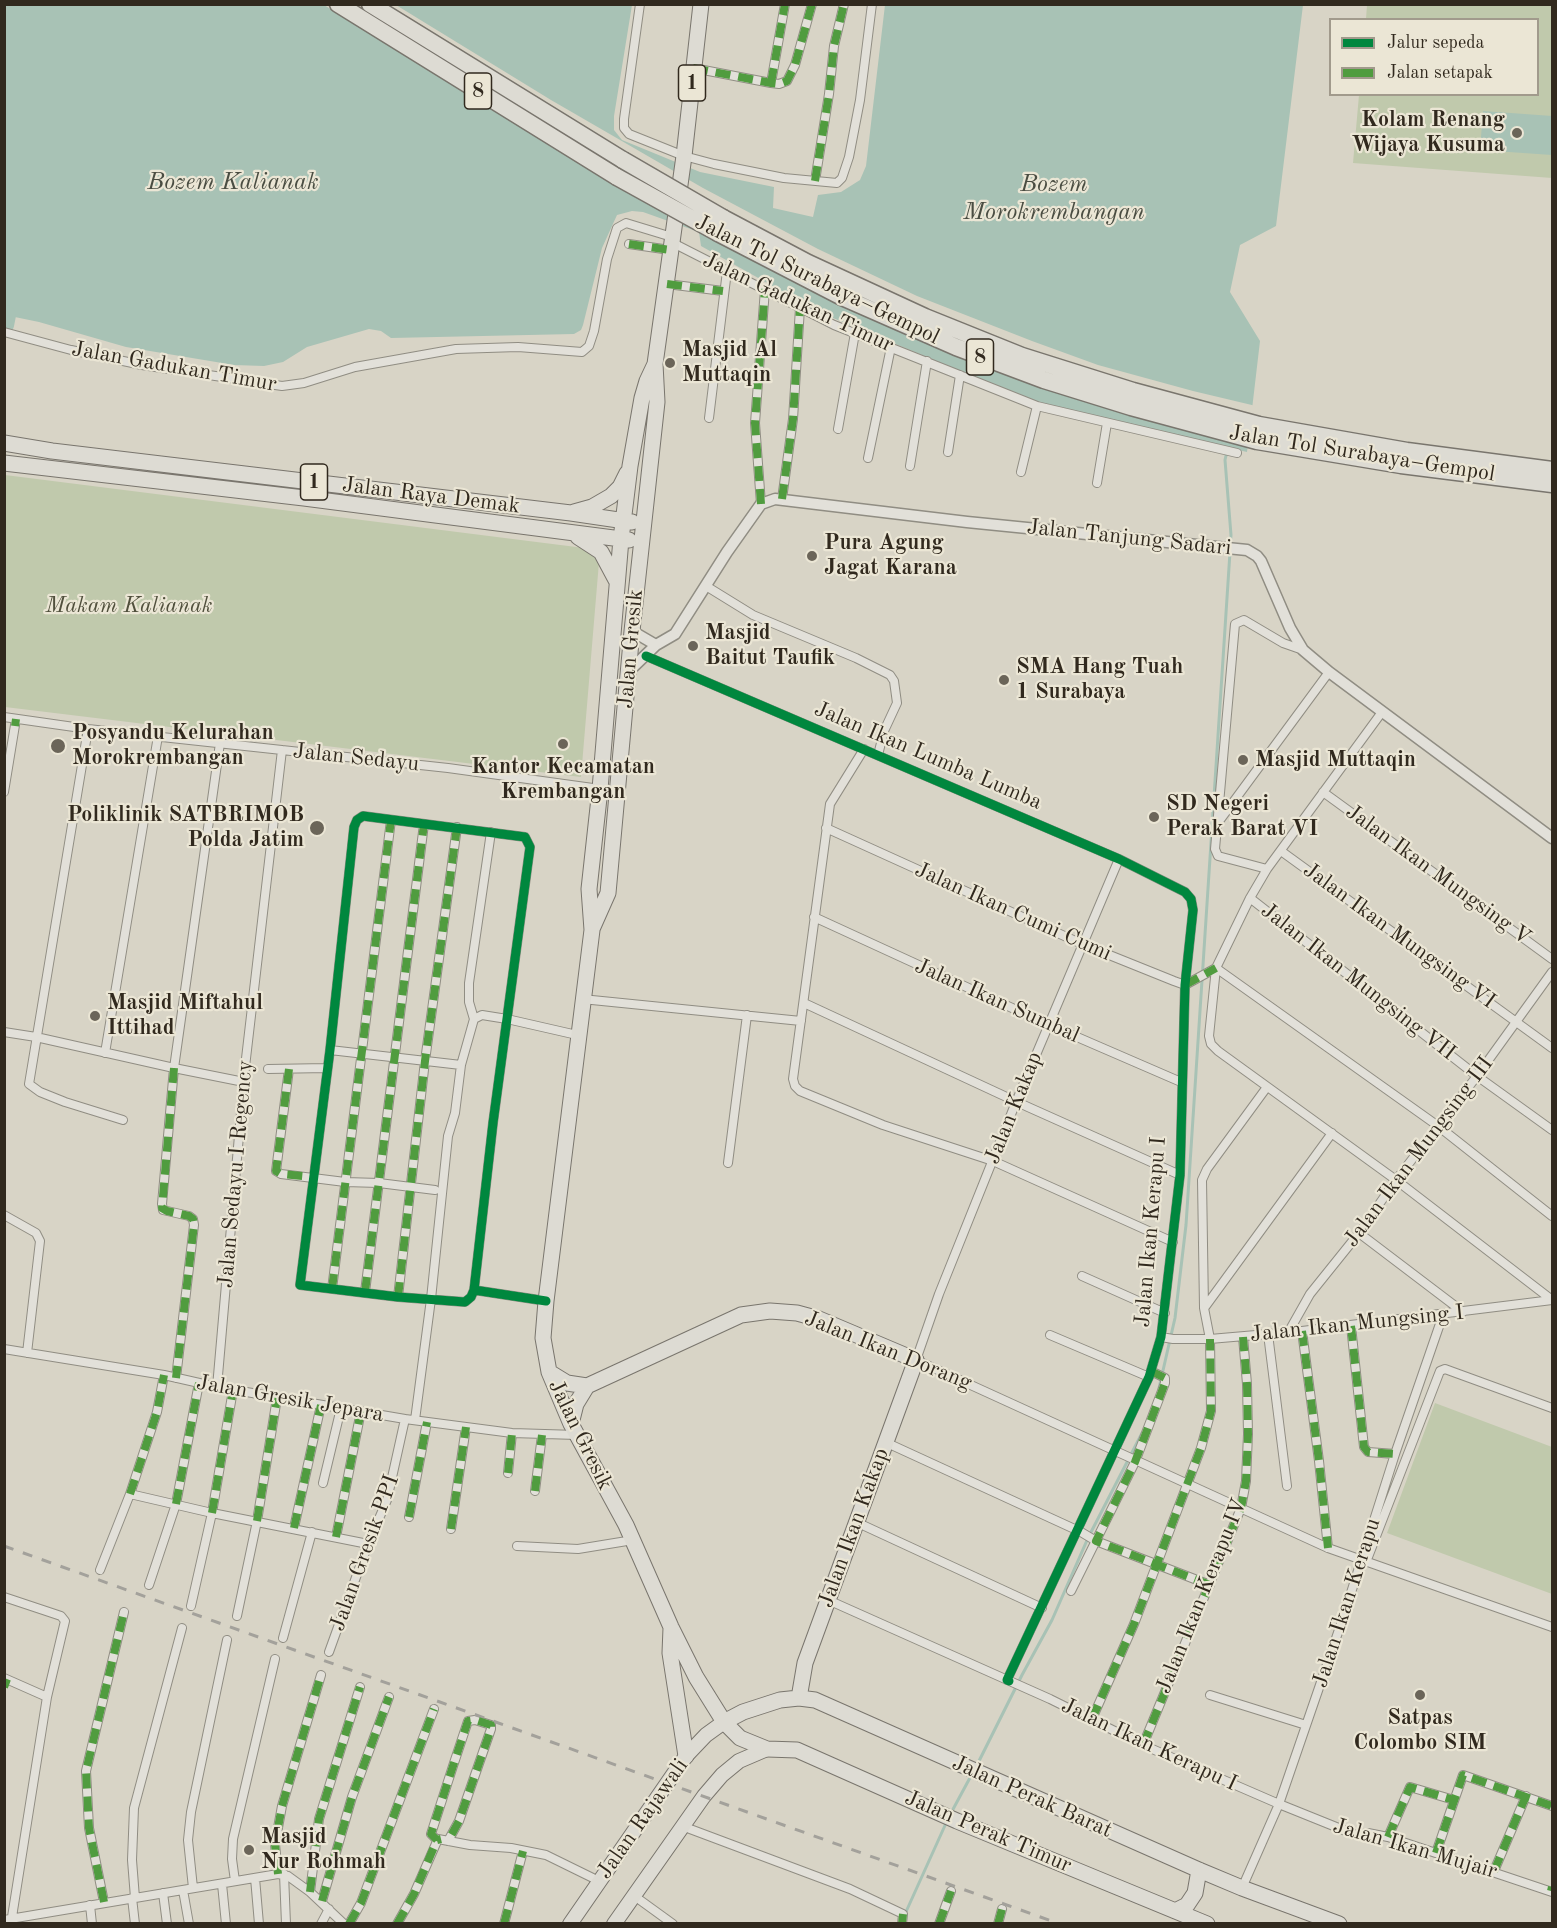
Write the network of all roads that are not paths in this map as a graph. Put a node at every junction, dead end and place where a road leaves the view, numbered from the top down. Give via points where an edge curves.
1 (338, 4) edge
2 (370, 4) edge
3 (640, 4) edge
4 (700, 4) edge
5 (785, 4) edge
6 (812, 4) edge
7 (844, 4) edge
8 (872, 4) edge
9 (693, 68) junction
10 (775, 84) junction
11 (683, 158) junction
12 (815, 181) junction
13 (672, 239) junction
14 (629, 244) dead end
15 (727, 271) junction
16 (667, 284) junction
17 (765, 289) junction
18 (723, 291) junction
19 (800, 308) junction
20 (4, 332) edge
21 (855, 333) junction
22 (891, 347) junction
23 (927, 362) junction
24 (655, 364) junction
25 (960, 375) junction
26 (1037, 406) junction
27 (709, 418) dead end
28 (1107, 423) junction
29 (838, 429) dead end
30 (1258, 433) junction
31 (4, 443) edge
32 (948, 452) dead end
33 (1231, 452) dead end
34 (70, 453) junction
35 (868, 458) dead end
36 (4, 463) edge
37 (630, 466) junction
38 (910, 466) dead end
39 (67, 470) junction
40 (1552, 470) edge
41 (1021, 472) dead end
42 (1097, 483) dead end
43 (1552, 484) edge
44 (782, 499) junction
45 (761, 504) junction
46 (571, 513) junction
47 (624, 521) junction
48 (644, 524) junction
49 (570, 532) junction
50 (621, 539) junction
51 (641, 542) junction
52 (617, 583) junction
53 (706, 586) junction
54 (632, 630) junction
55 (656, 645) junction
56 (1303, 650) junction
57 (646, 656) junction
58 (629, 671) junction
59 (1329, 672) junction
60 (1382, 712) junction
61 (4, 717) edge
62 (16, 719) junction
63 (87, 729) junction
64 (158, 736) junction
65 (220, 743) junction
66 (864, 748) junction
67 (282, 750) junction
68 (878, 755) junction
69 (600, 789) junction
70 (4, 792) edge
71 (1323, 792) junction
72 (391, 820) junction
73 (424, 824) junction
74 (1217, 825) junction
75 (457, 827) junction
76 (826, 828) junction
77 (491, 832) junction
78 (1552, 838) edge
79 (1281, 851) junction
80 (1119, 859) junction
81 (1267, 869) junction
82 (1250, 898) junction
83 (1191, 899) joint
84 (814, 917) junction
85 (592, 930) junction
86 (1082, 944) junction
87 (1552, 959) edge
88 (1215, 968) junction
89 (1552, 972) edge
90 (1186, 984) junction
91 (582, 999) junction
92 (804, 1003) junction
93 (747, 1016) junction
94 (474, 1019) junction
95 (507, 1019) junction
96 (801, 1021) junction
97 (1516, 1022) junction
98 (1047, 1024) junction
99 (4, 1032) edge
100 (577, 1035) junction
101 (36, 1037) junction
102 (1552, 1048) edge
103 (330, 1050) junction
104 (105, 1053) junction
105 (361, 1055) junction
106 (395, 1058) junction
107 (425, 1061) junction
108 (461, 1065) junction
109 (174, 1068) junction
110 (327, 1068) junction
111 (268, 1069) dead end
112 (289, 1069) junction
113 (1477, 1076) junction
114 (244, 1082) junction
115 (1181, 1082) junction
116 (1267, 1087) junction
117 (1016, 1102) junction
118 (123, 1120) dead end
119 (1438, 1126) junction
120 (1552, 1130) edge
121 (1332, 1133) junction
122 (993, 1161) junction
123 (728, 1163) dead end
124 (1180, 1175) junction
125 (314, 1177) junction
126 (1396, 1180) junction
127 (345, 1182) junction
128 (379, 1183) junction
129 (411, 1188) junction
130 (435, 1190) dead end
131 (4, 1215) edge
132 (1552, 1216) edge
133 (1359, 1233) junction
134 (1173, 1242) junction
135 (1082, 1276) dead end
136 (333, 1289) junction
137 (474, 1290) junction
138 (365, 1292) junction
139 (398, 1297) junction
140 (431, 1299) junction
141 (1552, 1300) edge
142 (546, 1301) junction
143 (1204, 1308) junction
144 (1463, 1312) junction
145 (1165, 1313) junction
146 (1443, 1315) junction
147 (1352, 1326) junction
148 (1302, 1331) junction
149 (1288, 1333) junction
150 (1268, 1334) junction
151 (1050, 1335) dead end
152 (1243, 1336) junction
153 (1166, 1338) junction
154 (1209, 1339) junction
155 (4, 1349) edge
156 (27, 1353) junction
157 (916, 1360) junction
158 (549, 1372) junction
159 (1150, 1374) junction
160 (164, 1375) junction
161 (176, 1378) junction
162 (199, 1383) junction
163 (217, 1385) junction
164 (587, 1386) junction
165 (233, 1390) junction
166 (277, 1398) junction
167 (321, 1404) junction
168 (341, 1408) junction
169 (1552, 1408) edge
170 (361, 1412) junction
171 (405, 1419) junction
172 (415, 1420) junction
173 (427, 1422) junction
174 (466, 1427) junction
175 (574, 1429) junction
176 (512, 1433) junction
177 (542, 1435) junction
178 (885, 1442) junction
179 (1116, 1451) junction
180 (1395, 1454) junction
181 (1133, 1461) junction
182 (508, 1473) dead end
183 (323, 1483) dead end
184 (1187, 1485) junction
185 (1287, 1486) dead end
186 (535, 1491) dead end
187 (130, 1494) junction
188 (177, 1504) junction
189 (1242, 1508) junction
190 (212, 1513) junction
191 (409, 1517) dead end
192 (257, 1521) junction
193 (856, 1522) junction
194 (294, 1528) junction
195 (451, 1529) dead end
196 (312, 1532) junction
197 (1079, 1532) junction
198 (336, 1537) junction
199 (1093, 1539) junction
200 (633, 1540) junction
201 (368, 1544) junction
202 (518, 1546) dead end
203 (1328, 1548) junction
204 (1364, 1562) junction
205 (1156, 1565) junction
206 (100, 1570) dead end
207 (149, 1585) dead end
208 (1210, 1585) junction
209 (1071, 1591) dead end
210 (4, 1597) edge
211 (828, 1600) junction
212 (191, 1606) dead end
213 (1042, 1608) junction
214 (124, 1612) dead end
215 (237, 1616) dead end
216 (671, 1627) junction
217 (1552, 1627) edge
218 (182, 1628) dead end
219 (283, 1638) dead end
220 (227, 1640) dead end
221 (329, 1652) dead end
222 (275, 1659) dead end
223 (321, 1675) dead end
224 (1008, 1680) junction
225 (5, 1681) edge
226 (360, 1687) dead end
227 (1210, 1695) dead end
228 (47, 1697) junction
229 (389, 1697) dead end
230 (799, 1698) junction
231 (434, 1709) dead end
232 (1092, 1719) junction
233 (724, 1722) junction
234 (1306, 1725) junction
235 (1143, 1745) junction
236 (767, 1749) junction
237 (686, 1756) junction
238 (1526, 1796) junction
239 (1454, 1800) junction
240 (1279, 1804) junction
241 (1552, 1806) edge
242 (682, 1826) junction
243 (1388, 1837) junction
244 (442, 1840) junction
245 (523, 1851) junction
246 (1436, 1852) junction
247 (1199, 1870) junction
248 (1494, 1871) junction
249 (281, 1874) junction
250 (255, 1878) junction
251 (235, 1881) junction
252 (599, 1881) junction
253 (222, 1884) junction
254 (194, 1888) junction
255 (1242, 1888) junction
256 (183, 1890) junction
257 (1552, 1890) edge
258 (310, 1892) junction
259 (951, 1892) dead end
260 (163, 1893) junction
261 (633, 1895) junction
262 (134, 1898) junction
263 (322, 1901) junction
264 (104, 1902) junction
265 (90, 1905) junction
266 (329, 1909) junction
267 (1002, 1909) dead end
268 (1175, 1911) junction
269 (903, 1918) edge
270 (8, 1919) edge
271 (92, 1923) edge
272 (135, 1923) edge
273 (167, 1923) edge
274 (189, 1923) edge
275 (226, 1923) edge
276 (259, 1923) edge
277 (286, 1923) edge
278 (321, 1923) edge
279 (347, 1923) edge
280 (398, 1923) edge
281 (504, 1923) edge
282 (570, 1923) edge
283 (614, 1923) edge
284 (673, 1923) edge
285 (939, 1923) edge
286 (998, 1923) edge
287 (1208, 1923) edge
288 (1339, 1923) edge

1 - 30 highway, Jalan Tol Surabaya–Gempol / 8, bridge via 617,177 842,297 1034,377 1131,407
2 - 30 highway, Jalan Tol Surabaya–Gempol / 8, bridge via 623,160 817,267 1022,356
3 - 11 street via 624,128 629,134
4 - 9 highway, 1
5 - 10 street
6 - 10 street via 792,75
7 - 12 street via 834,46
8 - 12 street via 860,100 846,168 837,183
9 - 10 street
9 - 11 highway, 1
11 - 12 street
11 - 13 highway, Jalan Gresik / 1, bridge
13 - 14 street, Jalan Gadukan Timur
13 - 15 street, Jalan Gadukan Timur
13 - 16 highway, Jalan Gresik / 1
13 - 20 street, Jalan Gadukan Timur via 626,223 617,228 594,331 589,346 582,352 518,347 456,349 356,367 282,387 142,365
15 - 17 street, Jalan Gadukan Timur
15 - 18 street
16 - 18 street, Jalan Gadukan Timur
16 - 24 highway, Jalan Gresik / 1
17 - 19 street, Jalan Gadukan Timur
17 - 45 street via 755,423
18 - 27 street
19 - 21 street, Jalan Gadukan Timur
19 - 44 street via 793,419
21 - 22 street, Jalan Gadukan Timur
21 - 29 street
22 - 23 street, Jalan Gadukan Timur
22 - 35 street
23 - 25 street, Jalan Gadukan Timur
23 - 38 street
24 - 37 highway, Jalan Gresik / 1 via 645,389
24 - 48 highway, Jalan Gresik / 1 via 657,402
25 - 26 street, Jalan Gadukan Timur
25 - 32 street
26 - 28 street, Jalan Gadukan Timur
26 - 41 street
28 - 33 street, Jalan Gadukan Timur
28 - 42 street
30 - 40 highway, Jalan Tol Surabaya–Gempol / 8
30 - 43 highway, Jalan Tol Surabaya–Gempol / 8 via 1401,465
31 - 34 highway, Jalan Raya Demak / 1
34 - 39 highway via 65,462
34 - 46 highway, Jalan Raya Demak / 1
36 - 39 highway, Jalan Raya Demak / 1
37 - 46 highway via 611,496
37 - 47 highway, Jalan Gresik / 1
39 - 49 highway, Jalan Raya Demak / 1
44 - 45 street, Jalan Tanjung Sadari
44 - 56 street, Jalan Tanjung Sadari via 1247,550 1261,561
45 - 53 street
46 - 47 highway, Jalan Raya Demak / 1
47 - 48 highway, Jalan Raya Demak
47 - 50 highway, Jalan Gresik
48 - 51 highway, Jalan Gresik / 1
49 - 50 highway, Jalan Raya Demak / 1
49 - 52 highway via 597,547
50 - 51 highway, Jalan Raya Demak / 1
50 - 52 highway, Jalan Gresik
51 - 54 highway, Jalan Gresik
52 - 69 highway, Jalan Gresik
53 - 55 street via 675,634
53 - 68 street via 753,615 890,675 897,704
54 - 55 street
54 - 58 highway, Jalan Gresik
55 - 57 street
56 - 59 street, Jalan Tanjung Sadari
56 - 74 street via 1244,621 1235,624
57 - 58 street
57 - 66 street, Jalan Ikan Lumba Lumba
58 - 85 highway, Jalan Gresik via 608,893
59 - 60 street, Jalan Tanjung Sadari
59 - 74 street
60 - 71 street
60 - 78 street, Jalan Tanjung Sadari
61 - 62 street, Jalan Sedayu
62 - 63 street, Jalan Sedayu
62 - 70 street
63 - 64 street, Jalan Sedayu
63 - 101 street
64 - 65 street, Jalan Sedayu
64 - 104 street
65 - 67 street, Jalan Sedayu
65 - 109 street
66 - 68 street, Jalan Ikan Lumba Lumba
66 - 76 street via 830,804
67 - 69 street, Jalan Sedayu
67 - 114 street, Jalan Sedayu I Regency
68 - 80 street, Jalan Ikan Lumba Lumba
69 - 85 highway, Jalan Gresik via 589,890
71 - 79 street
71 - 87 street, Jalan Ikan Mungsing V
72 - 73 street
72 - 103 street via 363,816 354,827
72 - 105 street
73 - 75 street
73 - 106 street
74 - 81 street via 1218,856
75 - 77 street
75 - 107 street
76 - 84 street
76 - 86 street, Jalan Ikan Cumi Cumi
77 - 94 street via 469,983
77 - 95 street via 525,837 530,847
79 - 81 street
79 - 97 street, Jalan Ikan Mungsing VI
80 - 83 street, Jalan Ikan Lumba Lumba via 1185,892
80 - 86 street, Jalan Kakap
81 - 82 street
82 - 88 street
82 - 113 street, Jalan Ikan Mungsing VII
83 - 90 street, Jalan Ikan Kerapu I
84 - 92 street
84 - 98 street, Jalan Ikan Sumbal
85 - 91 highway, Jalan Gresik
86 - 90 street, Jalan Ikan Cumi Cumi
86 - 98 street, Jalan Kakap
88 - 90 street
88 - 116 street via 1211,1044
88 - 119 street
89 - 97 street, Jalan Ikan Mungsing III
90 - 115 street, Jalan Ikan Kerapu I
91 - 93 street
91 - 100 highway, Jalan Gresik
92 - 96 street
92 - 117 street
93 - 96 street
93 - 123 street
94 - 95 street via 482,1015
94 - 108 street
95 - 100 street
95 - 137 street
96 - 122 street via 793,1079 800,1092 883,1125
97 - 102 street, Jalan Ikan Mungsing VI
97 - 113 street, Jalan Ikan Mungsing III
98 - 115 street, Jalan Ikan Sumbal
98 - 117 street, Jalan Kakap
99 - 101 street
100 - 142 highway, Jalan Gresik
101 - 104 street
101 - 118 street via 30,1086 74,1106
103 - 105 street
103 - 110 street
104 - 109 street
105 - 106 street
105 - 127 street
106 - 107 street
106 - 128 street
107 - 108 street
107 - 129 street
108 - 140 street via 448,1136
109 - 114 street
109 - 161 street via 162,1209 189,1216 194,1225
110 - 112 street
110 - 125 street
111 - 112 street
112 - 125 street via 276,1171
113 - 119 street, Jalan Ikan Mungsing III
113 - 120 street, Jalan Ikan Mungsing VII
114 - 163 street, Jalan Sedayu I Regency
115 - 124 street, Jalan Ikan Kerapu I
116 - 121 street
116 - 143 street via 1202,1180
117 - 122 street, Jalan Kakap
117 - 124 street
119 - 126 street, Jalan Ikan Mungsing III
119 - 132 street
121 - 126 street
121 - 143 street
122 - 134 street
122 - 157 street, Jalan Kakap
124 - 134 street, Jalan Ikan Kerapu I
125 - 127 street
125 - 136 street via 300,1285
126 - 133 street, Jalan Ikan Mungsing III
126 - 141 street
127 - 128 street
127 - 136 street
128 - 129 street
128 - 138 street
129 - 130 street
129 - 139 street
131 - 156 street via 36,1233 40,1241
133 - 144 street
133 - 149 street, Jalan Ikan Mungsing III via 1310,1294
134 - 145 street, Jalan Ikan Kerapu I
135 - 145 street
136 - 138 street
137 - 140 street via 465,1302
137 - 142 street
138 - 139 street
139 - 140 street
140 - 172 street
141 - 144 street, Jalan Ikan Mungsing I
142 - 158 highway, Jalan Gresik via 543,1338
143 - 154 street
144 - 146 street, Jalan Ikan Mungsing I
145 - 153 street, Jalan Ikan Kerapu I
146 - 147 street, Jalan Ikan Mungsing I
146 - 180 street, Jalan Ikan Kerapu
147 - 148 street, Jalan Ikan Mungsing I
147 - 180 street via 1364,1447 1368,1452
148 - 149 street, Jalan Ikan Mungsing I
148 - 203 street
149 - 150 street, Jalan Ikan Mungsing I
150 - 152 street, Jalan Ikan Mungsing I
150 - 185 street
151 - 159 street
152 - 154 street, Jalan Ikan Mungsing I
152 - 189 street, Jalan Ikan Kerapu IV via 1248,1434
153 - 154 street, Jalan Ikan Mungsing I
153 - 159 street, Jalan Ikan Kerapu I
154 - 184 street via 1211,1411
155 - 156 street, Jalan Gresik Jepara
156 - 160 street, Jalan Gresik Jepara
157 - 164 highway, Jalan Ikan Dorang via 819,1319 770,1311 741,1315
157 - 178 highway, Jalan Ikan Kakap
157 - 179 street, Jalan Ikan Dorang
158 - 164 highway via 567,1383
158 - 175 highway, Jalan Gresik
159 - 179 street, Jalan Ikan Kerapu I
159 - 181 street via 1165,1378 1166,1383
160 - 161 street, Jalan Gresik Jepara
160 - 187 street via 158,1412
161 - 162 street, Jalan Gresik Jepara
162 - 163 street, Jalan Gresik Jepara
162 - 188 street
163 - 165 street, Jalan Gresik Jepara
164 - 175 highway via 576,1404
165 - 166 street, Jalan Gresik Jepara
165 - 190 street
166 - 167 street, Jalan Gresik Jepara
166 - 192 street
167 - 168 street, Jalan Gresik Jepara
167 - 194 street
168 - 170 street, Jalan Gresik Jepara
168 - 183 street
169 - 204 street via 1445,1369 1440,1371
170 - 171 street, Jalan Gresik Jepara
170 - 198 street
171 - 172 street, Jalan Gresik Jepara
171 - 201 street, Jalan Gresik PPI via 387,1500
172 - 173 street, Jalan Gresik Jepara
173 - 174 street, Jalan Gresik Jepara
173 - 191 street
174 - 176 street, Jalan Gresik Jepara
174 - 195 street
175 - 177 street, Jalan Gresik Jepara
175 - 200 highway, Jalan Gresik
176 - 177 street, Jalan Gresik Jepara
176 - 182 street
177 - 186 street
178 - 193 highway, Jalan Ikan Kakap
178 - 197 street
179 - 181 street, Jalan Ikan Dorang
179 - 197 street, Jalan Ikan Kerapu I
180 - 204 street, Jalan Ikan Kerapu
181 - 184 street
181 - 199 street
184 - 189 street
184 - 205 street
187 - 188 street
187 - 206 street
188 - 190 street
188 - 207 street
189 - 203 street
189 - 208 street, Jalan Ikan Kerapu IV
190 - 192 street
190 - 212 street
192 - 194 street
192 - 215 street
193 - 211 highway, Jalan Ikan Kakap
193 - 213 street
194 - 196 street
196 - 198 street
196 - 219 street
197 - 199 street
197 - 213 street, Jalan Ikan Kerapu I
198 - 201 street
199 - 205 street
199 - 209 street
200 - 202 street via 578,1549
200 - 216 highway, Jalan Gresik
201 - 221 street, Jalan Gresik PPI
203 - 204 street
204 - 217 street
204 - 234 street, Jalan Ikan Kerapu
205 - 208 street
205 - 232 street
208 - 235 street, Jalan Ikan Kerapu IV
210 - 228 street via 65,1620
211 - 224 street, Jalan Ikan Kerapu I
211 - 230 highway, Jalan Ikan Kakap via 805,1663
213 - 224 street, Jalan Ikan Kerapu I
214 - 264 street via 86,1771 89,1828
216 - 233 highway, Jalan Gresik
216 - 237 highway via 670,1653
218 - 262 street via 134,1808
220 - 254 street via 191,1812 188,1839
222 - 251 street via 233,1839
223 - 249 street via 282,1806 275,1844
224 - 232 street, Jalan Ikan Kerapu I
225 - 228 street
226 - 258 street via 319,1819
227 - 234 street
228 - 270 street
229 - 263 street via 352,1797
230 - 233 highway, Jalan Perak Barat via 780,1700
230 - 247 highway, Jalan Perak Barat via 815,1700
231 - 279 street via 361,1903
232 - 235 street, Jalan Ikan Kerapu I
233 - 236 highway, Jalan Gresik via 740,1738
233 - 237 main road, Jalan Rajawali
234 - 240 street, Jalan Ikan Kerapu
235 - 240 street, Jalan Ikan Kerapu I
236 - 242 main road, Jalan Rajawali via 739,1761 722,1775
236 - 268 highway, Jalan Perak Timur via 797,1750
237 - 252 main road, Jalan Rajawali
238 - 239 street via 1463,1775
238 - 241 street
238 - 248 street
239 - 243 street via 1410,1787
239 - 246 street
240 - 243 street, Jalan Ikan Mujair via 1356,1835
240 - 255 street, Jalan Ikan Kerapu
242 - 261 main road, Jalan Rajawali
242 - 269 street via 850,1888
243 - 246 street, Jalan Ikan Mujair
244 - 244 street via 431,1834 468,1721 475,1719 491,1725 491,1729 459,1821
244 - 245 street
244 - 280 street
245 - 252 street via 546,1856
245 - 281 street
246 - 248 street, Jalan Ikan Mujair
247 - 255 highway, Jalan Perak Barat
247 - 268 highway via 1195,1893 1187,1905
248 - 257 street, Jalan Ikan Mujair
249 - 250 street
249 - 258 street
249 - 277 street
250 - 251 street
250 - 276 street
251 - 253 street
252 - 282 main road, Jalan Rajawali
253 - 254 street
253 - 275 street
254 - 256 street
255 - 288 highway, Jalan Perak Barat
256 - 260 street
256 - 274 street
258 - 263 street
259 - 285 street
260 - 262 street
260 - 273 street
261 - 283 main road, Jalan Rajawali
261 - 284 street
262 - 264 street
262 - 272 street
263 - 266 street
264 - 265 street
265 - 270 street
265 - 271 street
266 - 278 street
266 - 279 street
267 - 286 street
268 - 287 highway, Jalan Perak Timur

